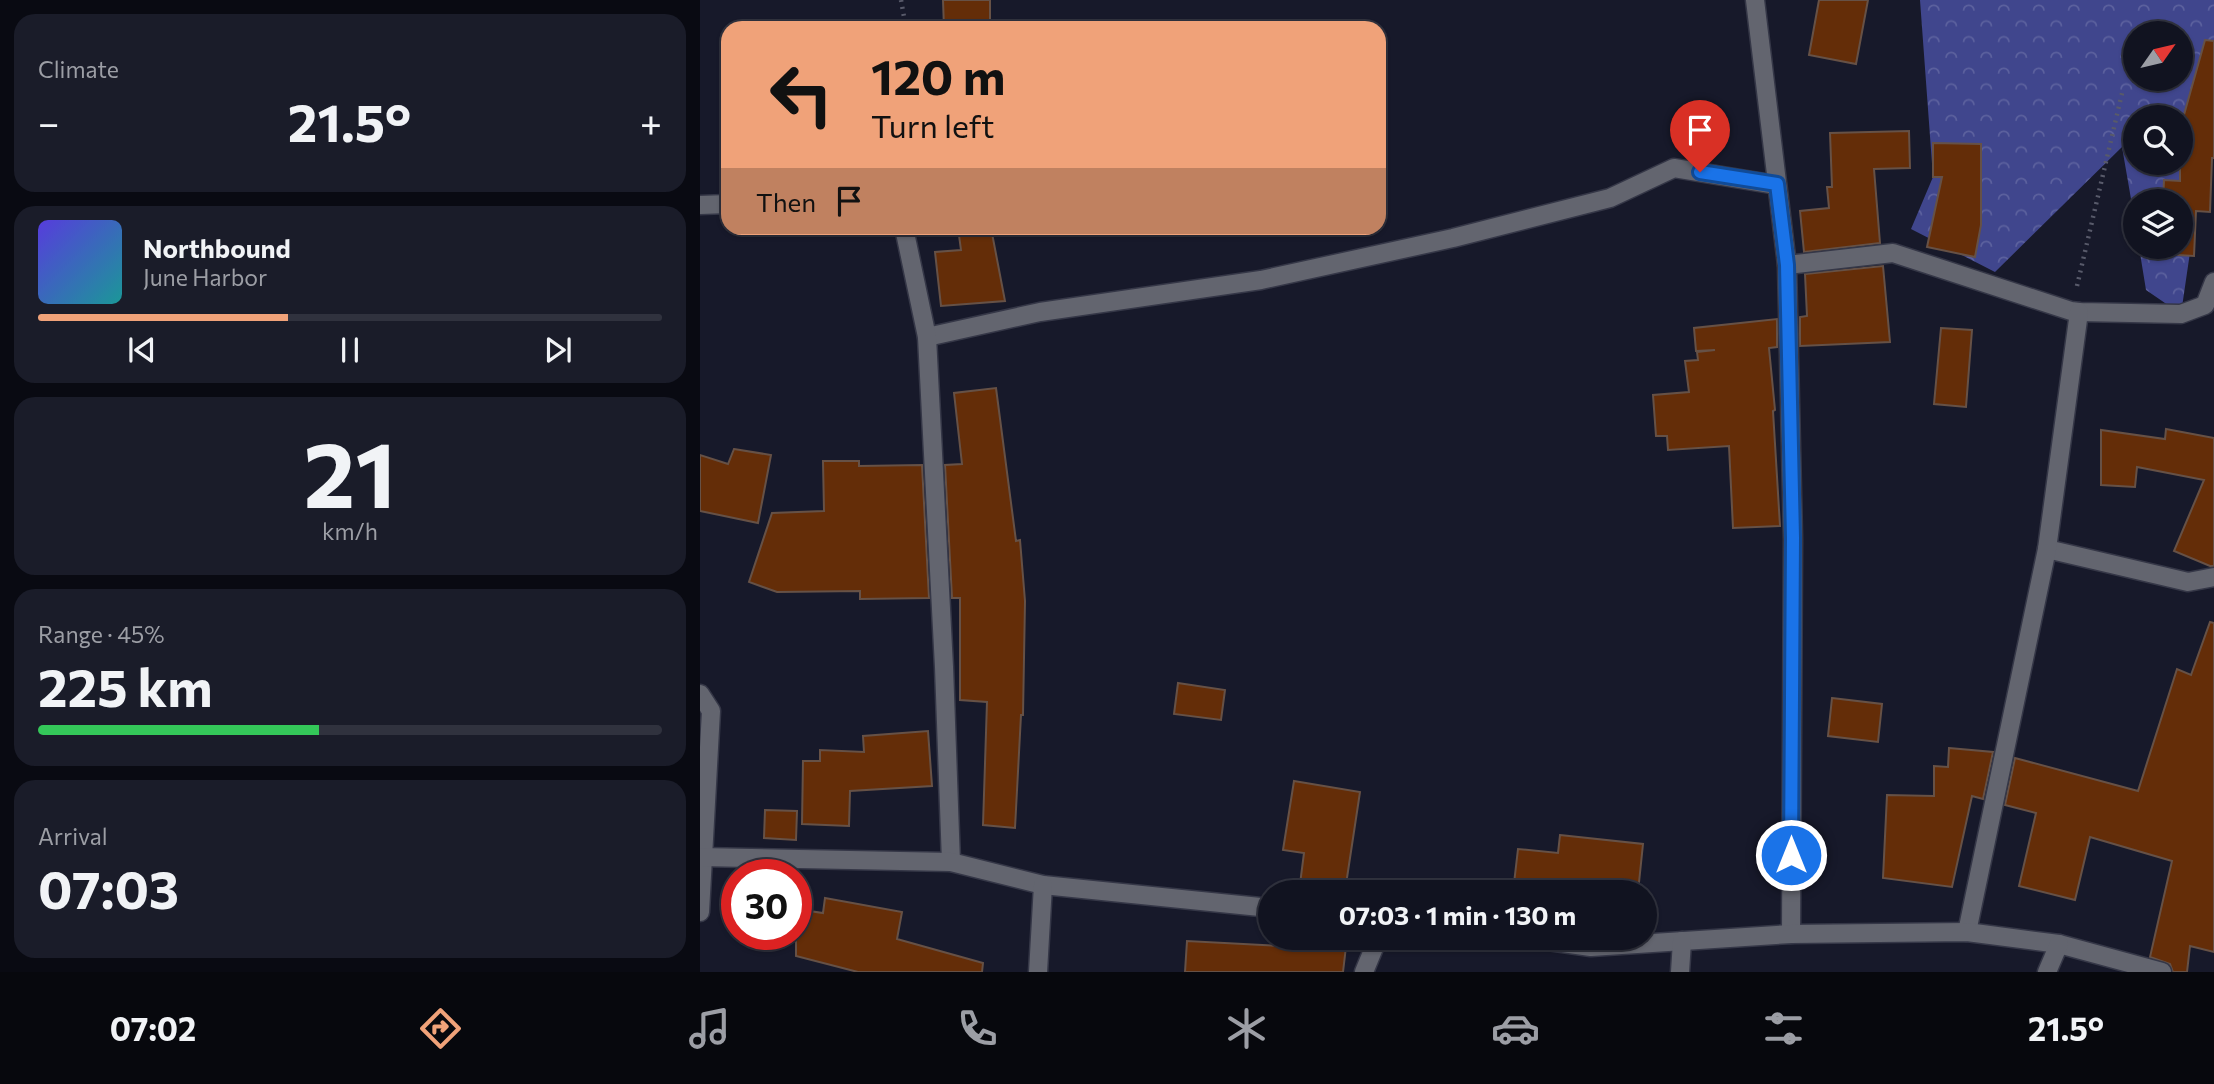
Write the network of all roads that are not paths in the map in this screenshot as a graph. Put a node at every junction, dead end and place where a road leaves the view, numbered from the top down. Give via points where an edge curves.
1 (1755, 0) edge
2 (1777, 184) junction
3 (721, 204) edge
4 (700, 205) edge
5 (905, 235) edge
6 (1787, 265) junction
7 (2214, 282) edge
8 (2075, 312) junction
9 (927, 337) junction
10 (2047, 549) junction
11 (2214, 577) edge
12 (700, 694) edge
13 (701, 857) edge
14 (951, 862) junction
15 (1044, 885) junction
16 (1258, 907) edge
17 (700, 912) edge
18 (1967, 932) junction
19 (1791, 934) junction
20 (1682, 941) junction
21 (1657, 943) edge
22 (2059, 944) junction
23 (1373, 950) edge
24 (1038, 972) edge
25 (1364, 972) edge
26 (1681, 972) edge
27 (2047, 972) edge
28 (2162, 972) edge

1 - 2 street
2 - 6 street
2 - 9 street via 1674,167 1610,198 1453,238 1261,280 1040,312
3 - 4 street
5 - 9 street
6 - 8 street via 1893,253
6 - 19 street via 1793,538
7 - 8 street via 2205,305 2181,314
8 - 10 street
9 - 14 street
10 - 11 street via 2188,582
10 - 18 street
12 - 13 street via 711,711
13 - 14 street
13 - 17 street
14 - 15 street
15 - 16 street
15 - 24 street
18 - 19 street
18 - 22 street
19 - 20 street
20 - 21 street
20 - 26 street
22 - 27 street
22 - 28 street
23 - 25 street

